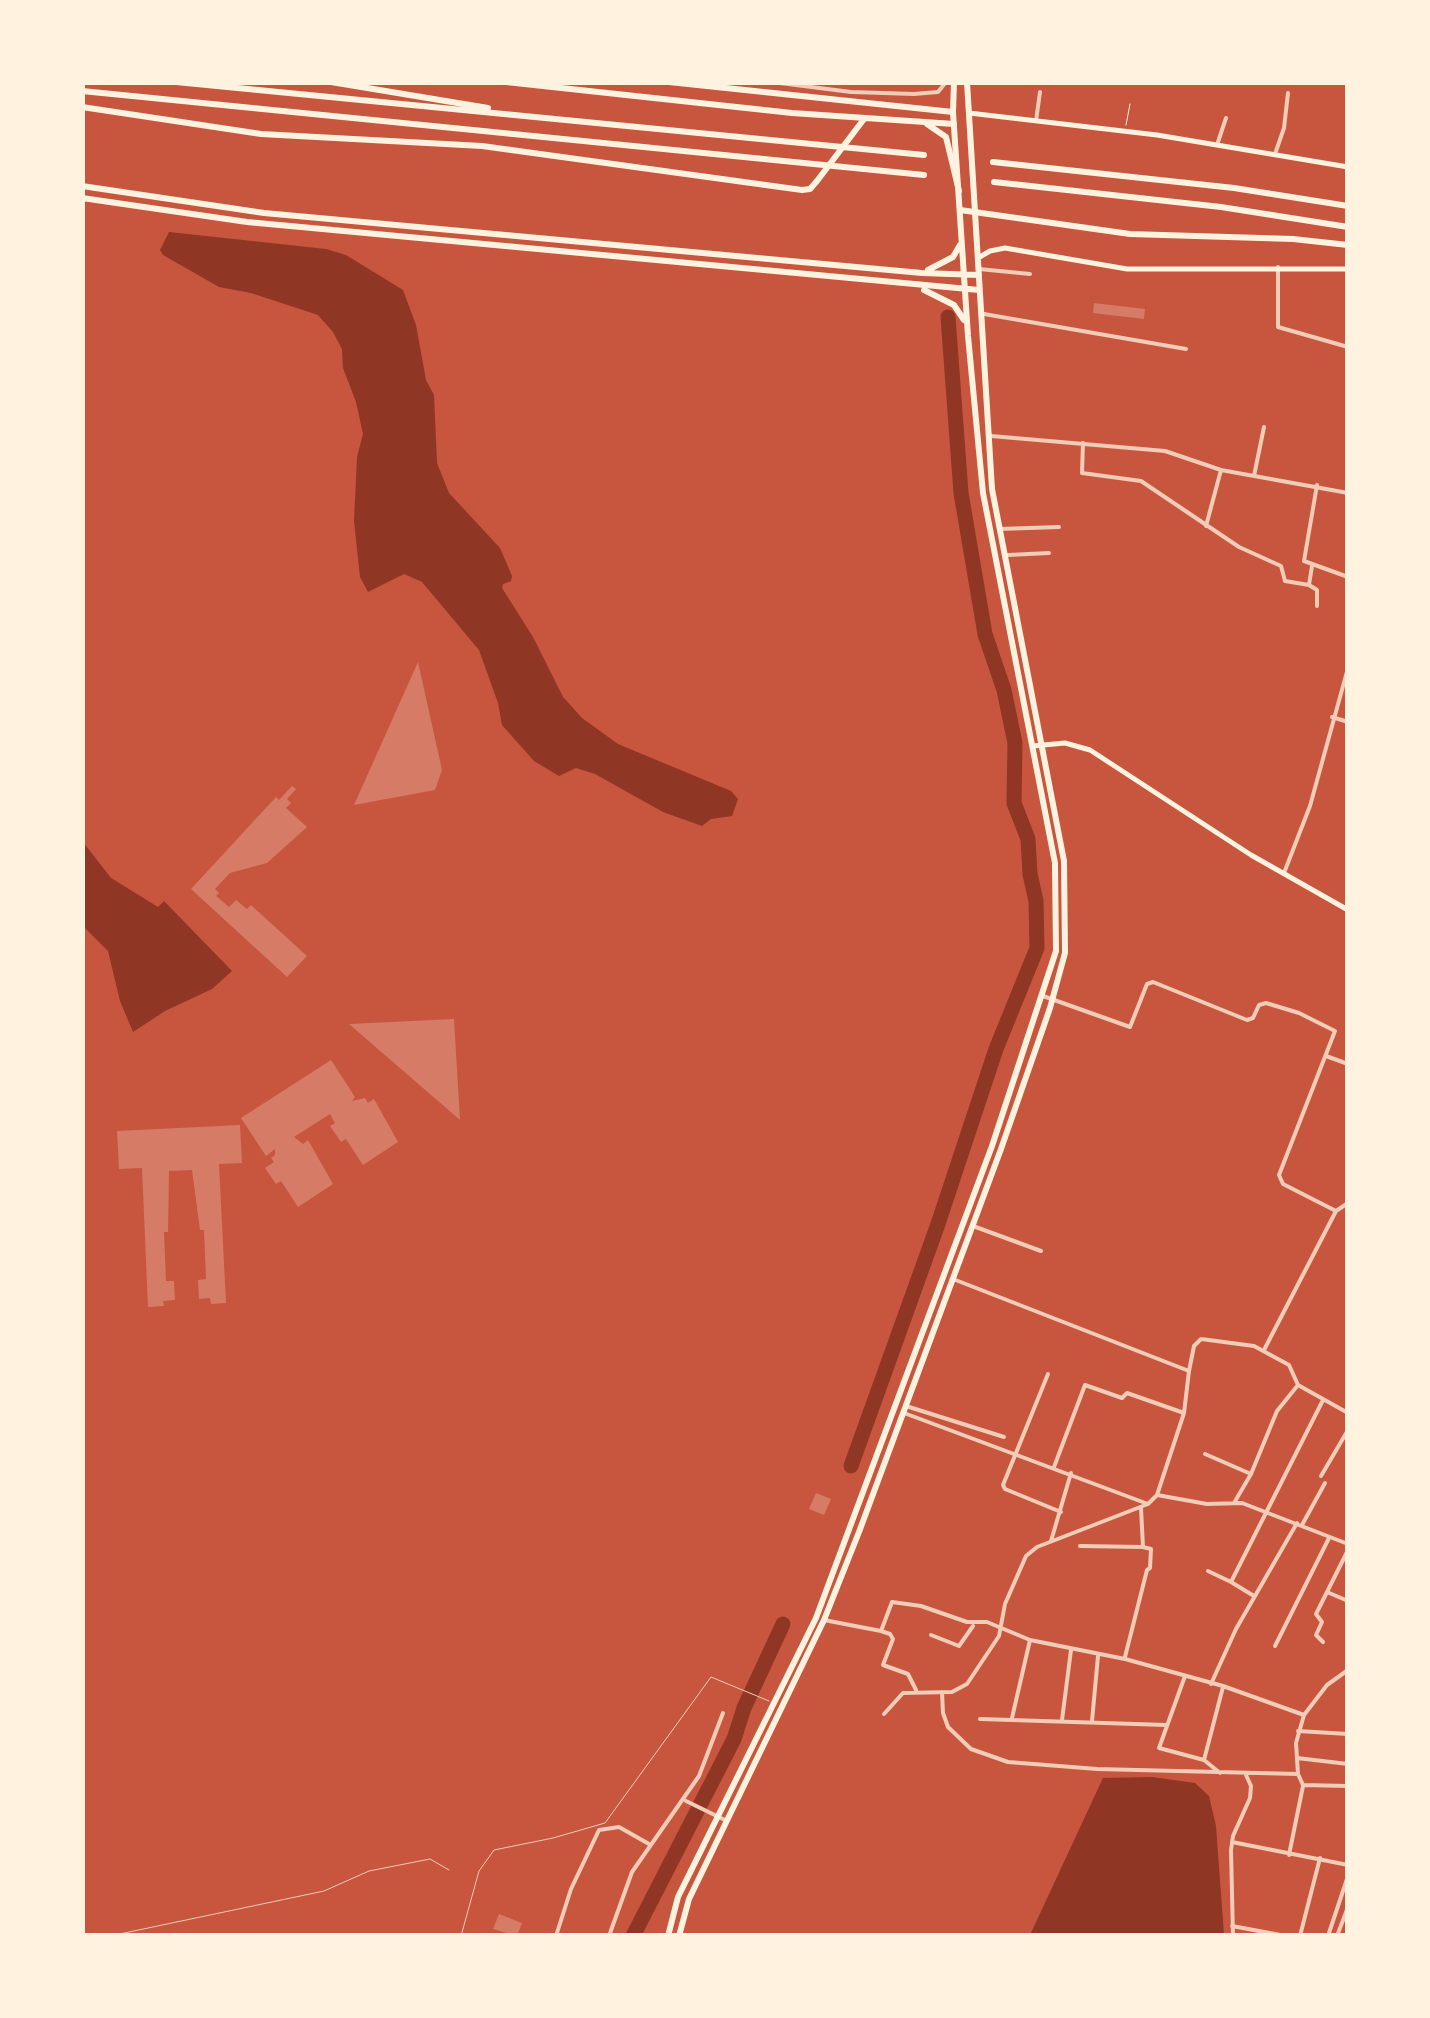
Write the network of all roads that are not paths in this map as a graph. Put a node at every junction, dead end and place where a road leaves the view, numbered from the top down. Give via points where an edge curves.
1 (176, 82) edge
2 (331, 82) edge
3 (506, 82) edge
4 (669, 82) edge
5 (772, 82) edge
6 (946, 82) edge
7 (954, 82) edge
8 (968, 82) edge
9 (808, 85) edge
10 (82, 91) edge
11 (1040, 92) dead end
12 (1288, 92) dead end
13 (82, 107) edge
14 (953, 112) junction
15 (969, 113) junction
16 (519, 114) junction
17 (1226, 118) dead end
18 (864, 119) junction
19 (1036, 121) junction
20 (921, 122) junction
21 (954, 124) junction
22 (970, 124) junction
23 (1216, 145) junction
24 (1275, 154) junction
25 (924, 155) dead end
26 (993, 162) dead end
27 (1348, 167) edge
28 (924, 175) dead end
29 (994, 182) dead end
30 (82, 186) edge
31 (959, 190) junction
32 (82, 198) edge
33 (1348, 206) edge
34 (960, 210) junction
35 (978, 212) junction
36 (1348, 227) edge
37 (962, 238) junction
38 (1348, 245) edge
39 (978, 258) junction
40 (1278, 267) junction
41 (1348, 269) edge
42 (979, 272) junction
43 (922, 273) junction
44 (964, 274) junction
45 (1030, 274) dead end
46 (910, 286) junction
47 (965, 290) junction
48 (980, 290) junction
49 (980, 314) junction
50 (968, 336) junction
51 (1348, 346) edge
52 (1186, 349) dead end
53 (1264, 426) dead end
54 (986, 435) junction
55 (1083, 443) junction
56 (1221, 470) junction
57 (1254, 476) junction
58 (1317, 486) junction
59 (1348, 493) edge
60 (1206, 526) junction
61 (1059, 527) dead end
62 (998, 529) junction
63 (1049, 552) dead end
64 (1003, 556) junction
65 (1312, 566) junction
66 (1348, 577) edge
67 (1309, 584) junction
68 (1317, 606) dead end
69 (1347, 671) edge
70 (1332, 717) junction
71 (1348, 722) edge
72 (1038, 745) junction
73 (1284, 874) junction
74 (1347, 908) edge
75 (1043, 996) junction
76 (1052, 1000) junction
77 (1326, 1056) junction
78 (1348, 1064) edge
79 (1006, 1105) junction
80 (1016, 1108) junction
81 (992, 1146) junction
82 (1002, 1149) junction
83 (972, 1198) junction
84 (982, 1202) junction
85 (1348, 1204) edge
86 (1336, 1211) junction
87 (972, 1226) junction
88 (1041, 1251) dead end
89 (953, 1279) junction
90 (1264, 1350) junction
91 (1188, 1371) junction
92 (1048, 1374) dead end
93 (1298, 1386) junction
94 (1323, 1400) junction
95 (905, 1410) junction
96 (1348, 1412) edge
97 (1184, 1413) junction
98 (1348, 1430) edge
99 (1004, 1437) dead end
100 (1205, 1454) dead end
101 (1015, 1456) junction
102 (1054, 1467) junction
103 (1072, 1474) junction
104 (1251, 1474) junction
105 (1321, 1476) dead end
106 (1325, 1483) dead end
107 (1157, 1494) junction
108 (1234, 1502) junction
109 (1148, 1504) junction
110 (1141, 1508) junction
111 (1061, 1512) junction
112 (1267, 1514) junction
113 (1300, 1524) junction
114 (1328, 1538) junction
115 (1051, 1541) junction
116 (1080, 1546) dead end
117 (1143, 1547) junction
118 (1348, 1547) edge
119 (1208, 1571) dead end
120 (1230, 1582) junction
121 (1327, 1592) junction
122 (1254, 1596) junction
123 (1348, 1601) edge
124 (824, 1620) junction
125 (974, 1624) junction
126 (1002, 1630) junction
127 (881, 1631) junction
128 (931, 1635) dead end
129 (1030, 1640) junction
130 (1323, 1642) dead end
131 (1275, 1646) dead end
132 (1071, 1650) junction
133 (1098, 1656) junction
134 (1125, 1659) junction
135 (1348, 1670) edge
136 (1185, 1676) junction
137 (1211, 1684) junction
138 (1223, 1686) junction
139 (916, 1690) junction
140 (942, 1692) junction
141 (778, 1705) junction
142 (723, 1713) dead end
143 (884, 1714) dead end
144 (1304, 1714) junction
145 (980, 1719) dead end
146 (1012, 1719) junction
147 (1062, 1720) junction
148 (1092, 1722) junction
149 (1166, 1724) junction
150 (1297, 1730) junction
151 (1348, 1734) edge
152 (1298, 1758) junction
153 (1204, 1760) junction
154 (1348, 1764) edge
155 (1220, 1773) junction
156 (1298, 1774) junction
157 (1246, 1775) junction
158 (1303, 1785) junction
159 (1348, 1786) edge
160 (684, 1800) junction
161 (718, 1816) junction
162 (726, 1821) junction
163 (1232, 1842) junction
164 (649, 1844) junction
165 (1289, 1855) junction
166 (1320, 1858) junction
167 (1348, 1865) edge
168 (449, 1870) dead end
169 (1348, 1876) edge
170 (1348, 1907) edge
171 (1232, 1926) junction
172 (1338, 1935) edge
173 (110, 1936) edge
174 (462, 1936) edge
175 (556, 1936) edge
176 (609, 1936) edge
177 (668, 1936) edge
178 (679, 1936) edge
179 (1233, 1936) edge
180 (1286, 1936) edge
181 (1300, 1936) edge
182 (1328, 1936) edge

1 - 16 highway
2 - 16 highway
3 - 18 highway
4 - 14 highway
5 - 9 street
6 - 9 street via 938,92 914,94
7 - 14 highway
8 - 15 highway
10 - 28 highway
11 - 19 street
12 - 24 street
13 - 18 highway via 261,134 482,146 802,190 817,182
14 - 15 highway
14 - 21 highway
15 - 19 main road
15 - 22 highway
16 - 25 highway
17 - 23 street
18 - 20 highway
19 - 23 main road
20 - 21 highway
20 - 31 highway via 946,137
21 - 22 highway
21 - 31 highway
22 - 35 highway
23 - 24 main road
24 - 27 main road
26 - 33 highway
29 - 36 highway
30 - 43 highway via 264,213
31 - 34 highway
32 - 46 highway via 247,222
34 - 35 highway
34 - 37 highway
35 - 38 highway via 1130,234
35 - 39 highway
37 - 43 highway via 953,257
37 - 44 highway
39 - 40 main road via 1006,248 1127,269
39 - 42 highway
40 - 41 main road
40 - 51 street via 1278,326
42 - 44 highway
42 - 45 street
42 - 48 highway
43 - 44 highway
44 - 47 highway
46 - 47 highway
46 - 50 highway via 954,305
47 - 48 highway
47 - 50 highway
48 - 49 highway
49 - 52 street
49 - 54 highway
50 - 72 highway via 982,493
53 - 57 street
54 - 55 street
54 - 62 highway
55 - 56 street via 1166,451
55 - 60 street via 1082,474 1141,481
56 - 57 street
56 - 60 street
57 - 58 street
58 - 59 street
58 - 65 street via 1304,556
60 - 67 street via 1281,566 1286,581
61 - 62 street
62 - 64 highway
63 - 64 street
64 - 72 highway
65 - 66 street
65 - 67 street
67 - 68 street via 1317,590
69 - 70 street
70 - 71 street
70 - 73 street
72 - 73 main road via 1090,750
72 - 75 highway via 1058,904 1056,952
72 - 76 highway via 1066,888 1064,954
73 - 74 main road
75 - 76 street
75 - 79 highway
76 - 77 street via 1130,1027 1150,982 1247,1020 1266,1003 1335,1030
76 - 80 highway
77 - 78 street
77 - 86 street via 1280,1175 1284,1184
79 - 80 highway
79 - 81 highway
80 - 82 highway
81 - 82 highway
81 - 83 highway
82 - 84 highway
83 - 84 highway
83 - 141 highway
84 - 87 highway
85 - 86 street
86 - 90 street
87 - 88 street
87 - 89 highway
89 - 91 street
89 - 95 highway
90 - 91 street via 1201,1339
90 - 93 street via 1290,1365
91 - 97 street
92 - 101 street
93 - 94 street
93 - 104 street via 1277,1411
94 - 96 street
94 - 112 street
95 - 99 street
95 - 101 street
95 - 124 highway
97 - 102 street via 1085,1386
97 - 107 street
98 - 105 street
100 - 104 street
101 - 102 street
101 - 111 street via 1003,1488
102 - 103 street
103 - 109 street
103 - 111 street
104 - 108 street
106 - 113 street
107 - 108 street
107 - 109 street
108 - 112 street
109 - 110 street
110 - 115 street
110 - 117 street
111 - 115 street
112 - 113 street
112 - 120 street
113 - 114 street
113 - 122 street
114 - 118 street
114 - 131 street
115 - 126 street via 1026,1556 1005,1604
116 - 117 street
117 - 134 street via 1150,1548 1150,1568
118 - 121 street
119 - 120 street
120 - 122 street
121 - 123 street
121 - 130 street via 1316,1614 1322,1622 1316,1635
122 - 137 street
124 - 127 street
124 - 141 highway
125 - 126 street
125 - 127 street via 893,1601
125 - 128 street via 960,1646
126 - 129 street
126 - 140 street via 967,1684
127 - 139 street via 893,1639 883,1665 908,1674
129 - 132 street
129 - 146 street
132 - 133 street
132 - 147 street
133 - 134 street
133 - 148 street
134 - 136 street
135 - 144 street
136 - 137 street
136 - 149 street
137 - 138 street
138 - 144 street
138 - 153 street
139 - 140 street
139 - 143 street via 903,1693
140 - 155 street via 948,1727 988,1758
141 - 161 highway
141 - 162 highway
141 - 174 lane via 711,1677 605,1822 494,1850 479,1871
142 - 160 street
144 - 150 street
145 - 146 street
146 - 147 street
147 - 148 street
148 - 149 street
149 - 153 street via 1158,1748
150 - 151 street
150 - 152 street
152 - 154 street
152 - 156 street
153 - 155 street
155 - 157 street
156 - 157 street
156 - 158 street
157 - 163 street via 1250,1798
158 - 159 street
158 - 165 street
160 - 161 street
160 - 164 street
161 - 162 street
161 - 177 highway via 678,1897
162 - 178 highway
163 - 165 street
163 - 171 street
164 - 175 street via 619,1827 599,1830
164 - 176 street
165 - 166 street
166 - 167 street
166 - 181 street
168 - 173 lane via 430,1859 369,1871 324,1891
169 - 182 street
170 - 172 street
171 - 179 street
171 - 180 street

